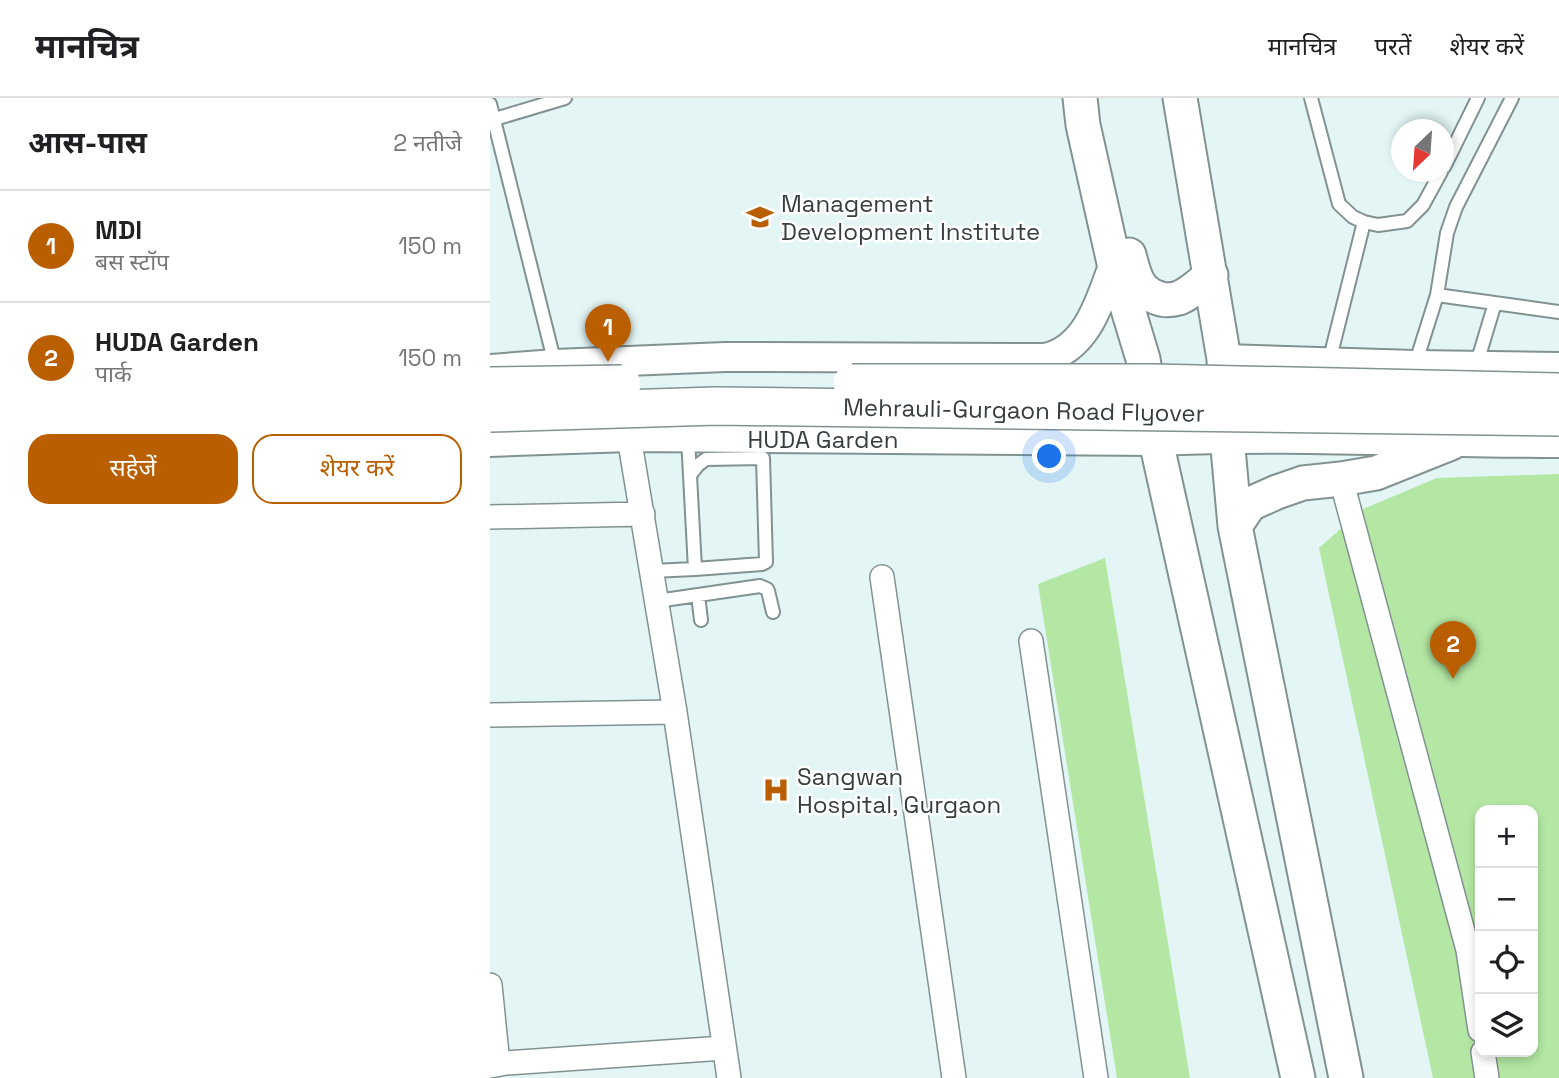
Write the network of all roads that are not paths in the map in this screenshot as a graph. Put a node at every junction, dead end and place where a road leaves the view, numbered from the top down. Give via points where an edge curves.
1 (565, 98) edge
2 (1180, 98) edge
3 (1311, 98) edge
4 (1478, 98) edge
5 (1512, 98) edge
6 (490, 104) edge
7 (1082, 111) edge
8 (495, 119) junction
9 (494, 141) edge
10 (1454, 147) edge
11 (1436, 182) edge
12 (1364, 222) junction
13 (1114, 263) junction
14 (1211, 275) junction
15 (1437, 295) junction
16 (1495, 303) junction
17 (1559, 312) edge
18 (1014, 358) junction
19 (1224, 359) junction
20 (1342, 363) junction
21 (555, 365) junction
22 (1415, 365) junction
23 (1476, 366) junction
24 (1559, 367) edge
25 (490, 369) edge
26 (490, 386) edge
27 (1559, 392) edge
28 (490, 413) edge
29 (1559, 417) edge
30 (629, 437) junction
31 (688, 438) junction
32 (1227, 438) junction
33 (1018, 439) junction
34 (1156, 440) junction
35 (1354, 440) junction
36 (490, 442) edge
37 (1451, 443) junction
38 (1559, 443) edge
39 (690, 475) junction
40 (1341, 479) junction
41 (643, 513) junction
42 (490, 517) edge
43 (1234, 526) junction
44 (695, 569) junction
45 (652, 571) junction
46 (882, 577) dead end
47 (698, 595) junction
48 (657, 601) junction
49 (773, 612) dead end
50 (701, 620) dead end
51 (1031, 641) dead end
52 (675, 712) junction
53 (490, 715) edge
54 (490, 985) edge
55 (1475, 997) edge
56 (724, 1048) junction
57 (1484, 1057) edge
58 (494, 1065) edge
59 (729, 1078) edge
60 (954, 1078) edge
61 (1096, 1078) edge
62 (1298, 1078) edge
63 (1346, 1078) edge
64 (1487, 1078) edge

1 - 8 lane
2 - 14 main road
3 - 12 lane via 1339,204
4 - 10 lane
5 - 15 lane via 1456,207
6 - 8 lane
7 - 13 main road
7 - 14 main road via 1143,290 1166,301 1180,298
8 - 9 lane
9 - 21 lane
11 - 12 lane via 1407,221
12 - 20 lane
13 - 18 street via 1093,317 1076,341 1057,355
13 - 34 main road via 1143,359
14 - 19 main road
15 - 16 lane
15 - 22 lane
16 - 17 lane
16 - 23 lane
18 - 21 street via 725,357
18 - 33 street
19 - 20 street
19 - 32 main road
20 - 22 street
20 - 35 street
21 - 25 street
22 - 23 street
23 - 24 street
26 - 27 main road, Mehrauli-Gurgaon Road Flyover, bridge via 1125,383
28 - 29 main road, Mehrauli-Gurgaon Road Flyover, bridge via 716,406
30 - 31 street, HUDA Garden
30 - 36 street, HUDA Garden
30 - 41 street
31 - 33 street, HUDA Garden
31 - 39 lane
32 - 34 street, HUDA Garden
32 - 35 street, HUDA Garden
32 - 43 main road
33 - 34 street, HUDA Garden
34 - 62 main road
35 - 37 street, HUDA Garden
37 - 38 street, HUDA Garden
37 - 40 main road via 1376,473
39 - 44 lane
39 - 44 lane via 706,459 763,458 766,562
40 - 43 main road via 1303,483 1277,492 1250,504
40 - 55 street via 1468,950
41 - 42 street
41 - 45 street
43 - 63 main road
44 - 45 lane
45 - 48 street
46 - 60 street
47 - 48 lane
47 - 49 lane via 760,586 767,589
47 - 50 lane
48 - 52 street
51 - 61 street
52 - 53 street
52 - 56 street
54 - 58 street
56 - 58 street
56 - 59 street
57 - 64 street

